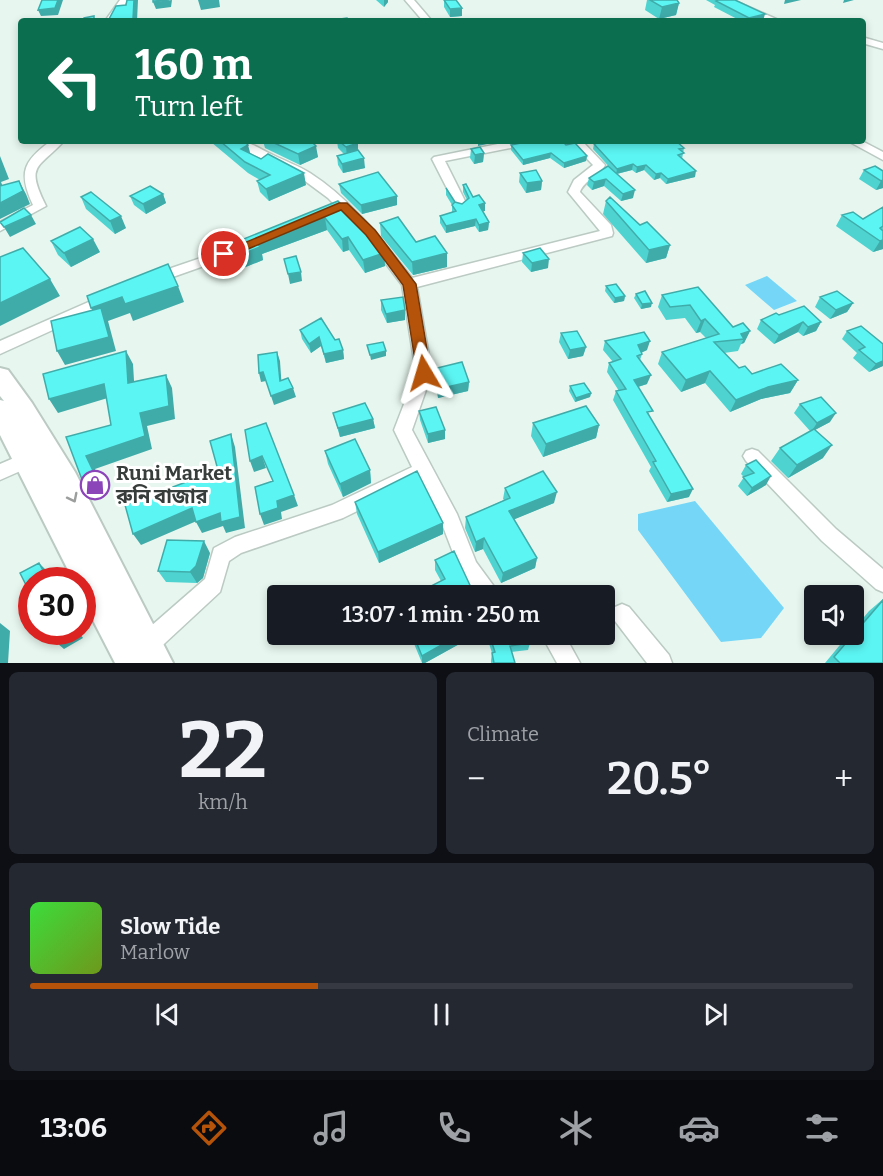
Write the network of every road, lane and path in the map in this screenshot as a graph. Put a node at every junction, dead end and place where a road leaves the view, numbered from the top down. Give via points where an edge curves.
1 (124, 0) edge
2 (410, 0) edge
3 (726, 0) edge
4 (111, 18) edge
5 (425, 18) edge
6 (770, 18) edge
7 (866, 41) edge
8 (883, 46) edge
9 (54, 144) edge
10 (245, 144) edge
11 (515, 144) edge
12 (579, 144) edge
13 (860, 144) edge
14 (883, 156) edge
15 (461, 205) edge
16 (343, 206) junction
17 (325, 213) edge
18 (0, 227) edge
19 (246, 246) edge
20 (142, 284) edge
21 (410, 284) junction
22 (121, 293) edge
23 (0, 348) edge
24 (0, 377) edge
25 (23, 445) edge
26 (752, 456) dead end
27 (422, 470) junction
28 (0, 472) edge
29 (883, 582) edge
30 (479, 585) edge
31 (622, 614) dead end
32 (558, 645) edge
33 (142, 657) edge
34 (570, 663) edge
35 (660, 663) edge

1 - 4 street
2 - 5 street
3 - 6 street
7 - 8 street
9 - 18 street via 34,160 28,173 29,185 40,206
10 - 16 street via 305,175
11 - 15 street via 438,159
12 - 21 street via 599,165 591,176 575,185 574,192 607,233
13 - 14 street
16 - 17 street
16 - 21 street
19 - 20 street
21 - 27 street via 424,373 403,430
22 - 23 street
24 - 25 highway
25 - 28 street
25 - 33 highway
26 - 29 street via 829,535
27 - 30 street via 451,522 464,562
27 - 33 street via 336,512 235,546 221,555 213,585
31 - 35 street
32 - 34 street

